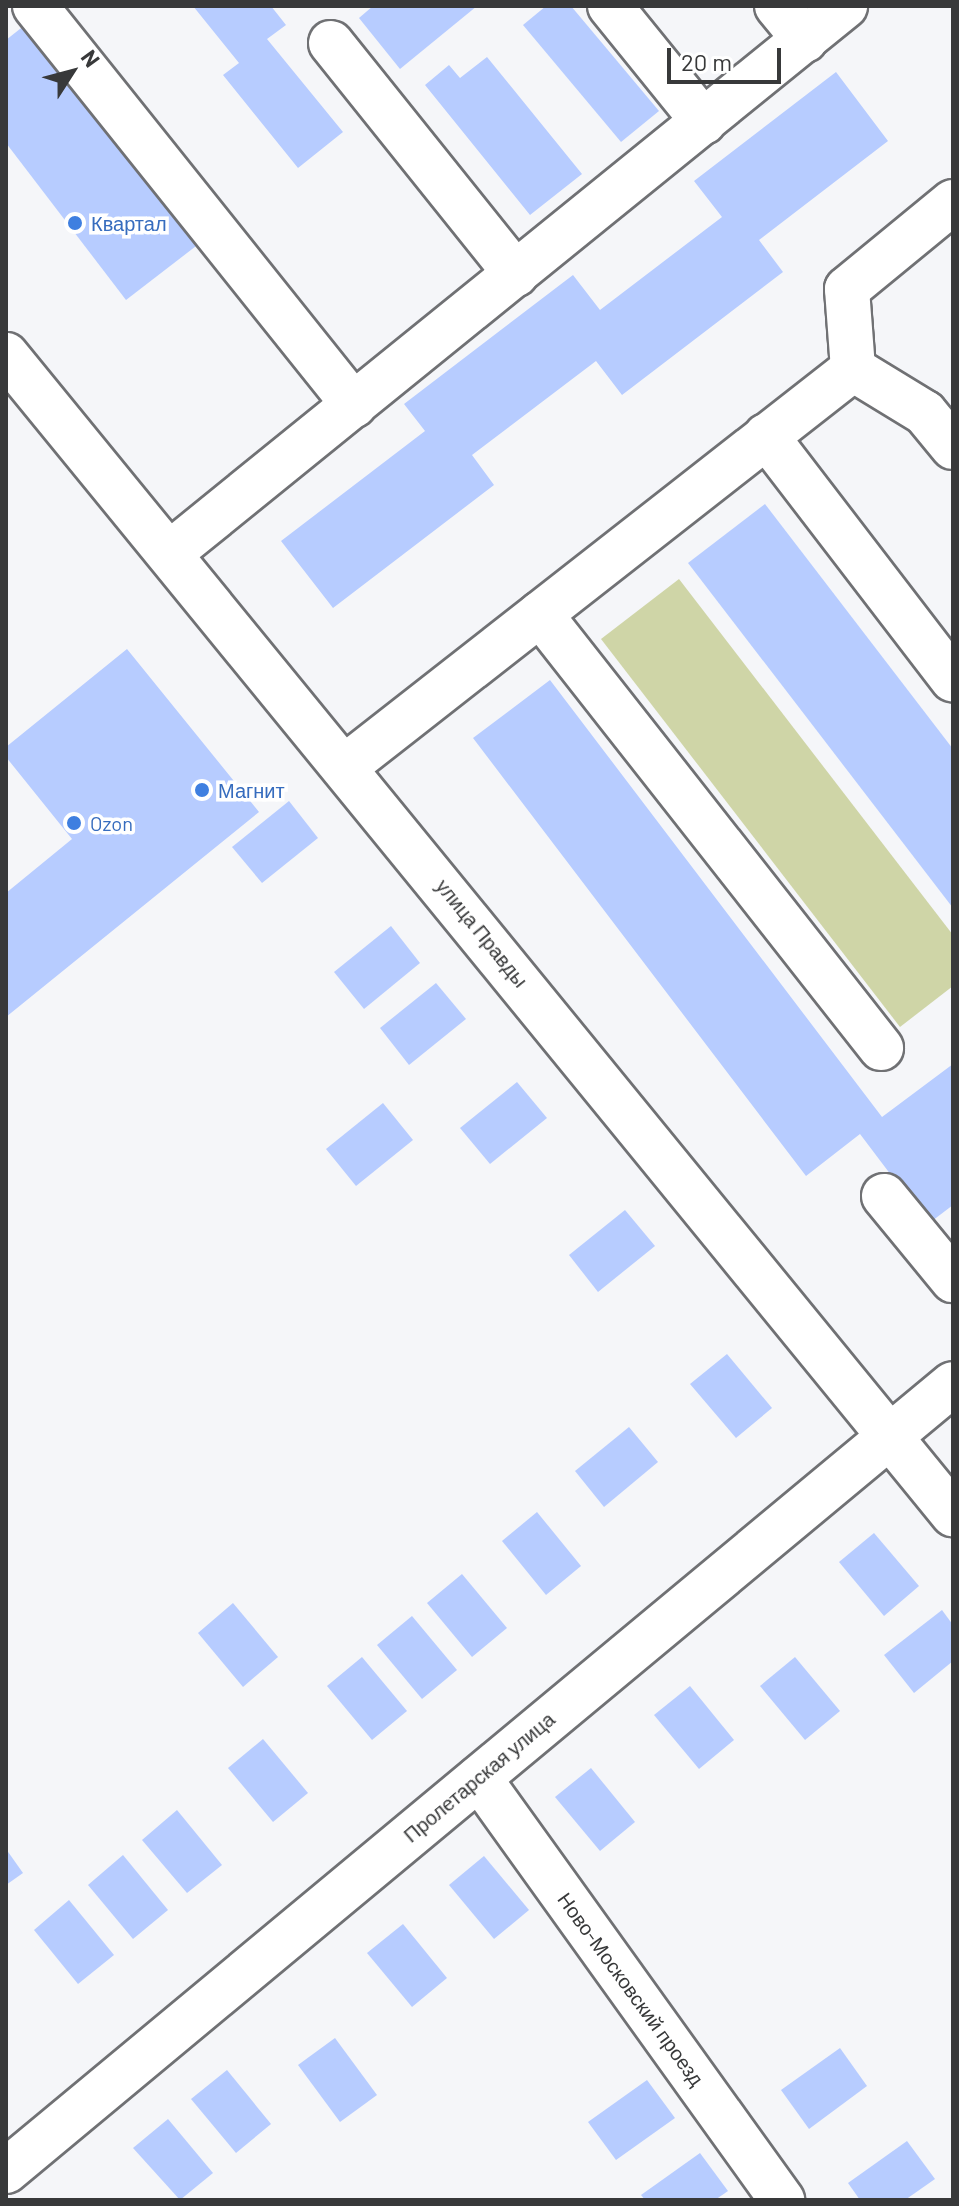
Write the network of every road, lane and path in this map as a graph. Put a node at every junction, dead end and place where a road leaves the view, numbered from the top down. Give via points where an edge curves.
1 (35, 6) edge
2 (610, 6) edge
3 (777, 6) edge
4 (845, 6) edge
5 (805, 40) junction
6 (331, 43) dead end
7 (704, 122) junction
8 (953, 202) edge
9 (516, 274) junction
10 (10, 369) edge
11 (853, 369) junction
12 (354, 405) junction
13 (766, 436) junction
14 (953, 447) edge
15 (170, 553) junction
16 (540, 614) junction
17 (953, 680) edge
18 (346, 766) junction
19 (881, 1048) dead end
20 (884, 1196) dead end
21 (953, 1280) edge
22 (953, 1384) edge
23 (891, 1436) junction
24 (953, 1514) edge
25 (479, 1778) junction
26 (6, 2173) edge
27 (21, 2200) edge
28 (782, 2200) edge

1 - 12 street
2 - 7 street
3 - 5 street
4 - 5 street
5 - 7 street
6 - 9 street
7 - 9 street
8 - 11 street via 847,289
9 - 12 street
10 - 15 street, улица Правды
11 - 13 street
11 - 14 street via 925,413
12 - 15 street
13 - 16 street
13 - 17 street
15 - 18 street, улица Правды
16 - 18 street
16 - 19 street
18 - 23 street, улица Правды
20 - 21 street
22 - 23 street, Пролетарская улица
23 - 24 street, улица Правды
23 - 25 street, Пролетарская улица
25 - 26 street, Пролетарская улица
25 - 28 street, Ново-Московский проезд
26 - 27 street

